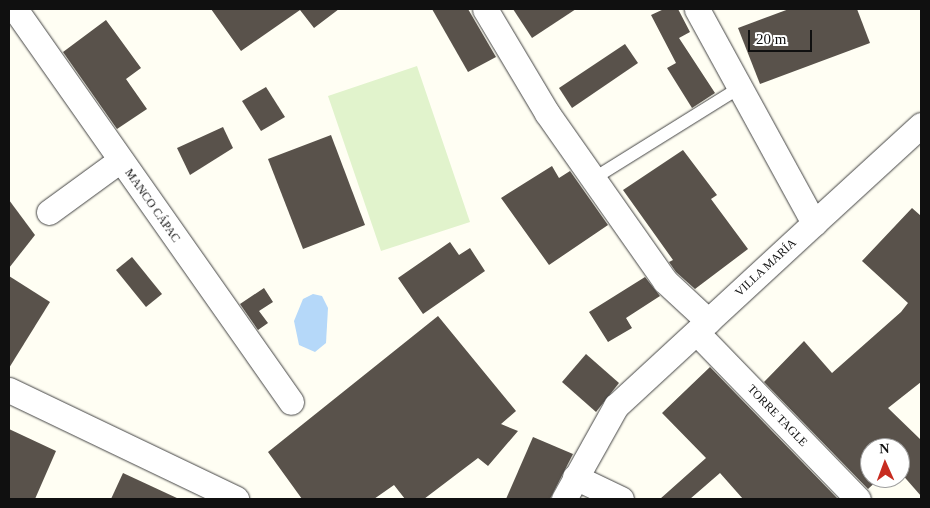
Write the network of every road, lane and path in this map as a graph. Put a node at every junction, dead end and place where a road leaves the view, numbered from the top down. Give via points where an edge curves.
1 (485, 9) edge
2 (696, 9) edge
3 (14, 10) edge
4 (738, 88) junction
5 (919, 130) edge
6 (119, 161) junction
7 (593, 179) junction
8 (50, 212) dead end
9 (814, 223) junction
10 (702, 327) junction
11 (9, 390) edge
12 (290, 402) dead end
13 (576, 477) junction
14 (236, 499) edge
15 (564, 499) edge
16 (621, 499) edge
17 (858, 499) edge

1 - 7 street, TORRE TAGLE via 547,113
2 - 4 street
3 - 6 street, MANCO CÁPAC
4 - 7 lane
4 - 9 street
5 - 9 street, VILLA MARÍA
6 - 8 street
6 - 12 street, MANCO CÁPAC
7 - 10 street, TORRE TAGLE via 665,281
9 - 10 street, VILLA MARÍA
10 - 13 street, VILLA MARÍA via 616,406
10 - 17 street, TORRE TAGLE
11 - 14 street
13 - 15 street, VILLA MARÍA
13 - 16 street

